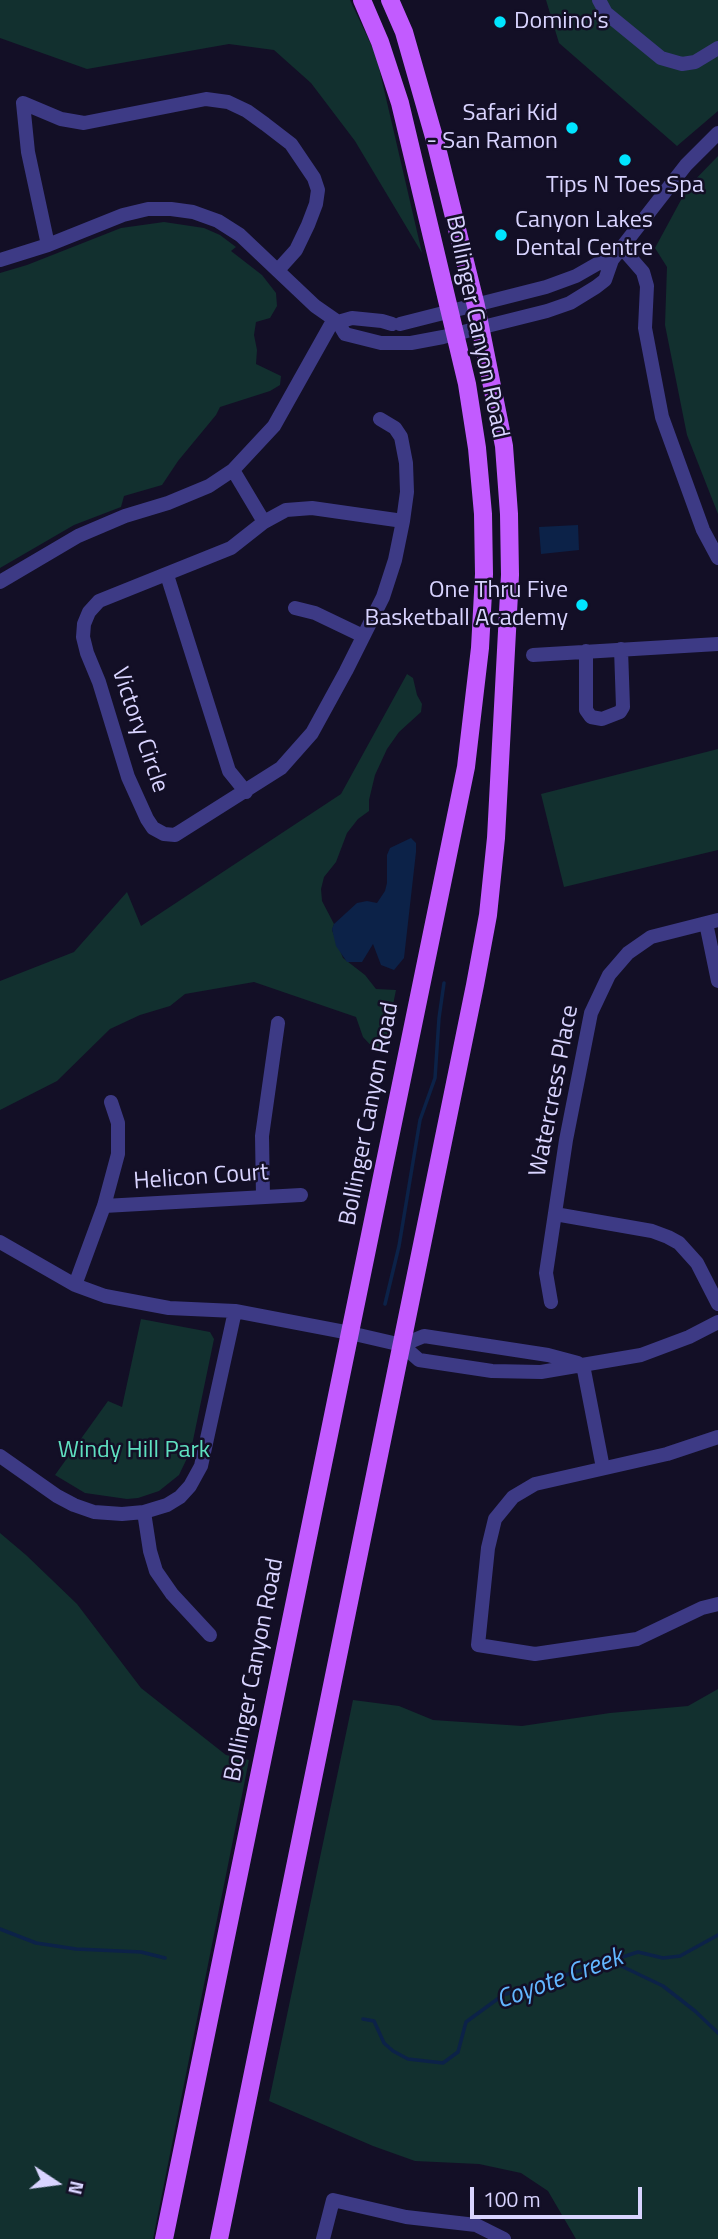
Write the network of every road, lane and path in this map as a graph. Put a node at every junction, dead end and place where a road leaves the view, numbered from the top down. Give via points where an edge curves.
1 (362, 0) edge
2 (390, 0) edge
3 (599, 0) edge
4 (718, 48) edge
5 (718, 133) edge
6 (48, 245) junction
7 (622, 248) junction
8 (0, 260) edge
9 (612, 260) junction
10 (278, 270) junction
11 (476, 306) junction
12 (452, 312) junction
13 (336, 320) junction
14 (481, 328) junction
15 (457, 334) junction
16 (380, 419) dead end
17 (233, 470) junction
18 (403, 521) junction
19 (264, 522) junction
20 (718, 558) edge
21 (167, 575) junction
22 (0, 582) edge
23 (295, 608) dead end
24 (363, 636) junction
25 (718, 644) edge
26 (621, 649) junction
27 (586, 651) junction
28 (533, 655) dead end
29 (246, 792) junction
30 (712, 922) edge
31 (718, 981) edge
32 (278, 1023) dead end
33 (111, 1102) dead end
34 (301, 1195) dead end
35 (263, 1197) junction
36 (104, 1206) junction
37 (555, 1214) junction
38 (0, 1242) edge
39 (75, 1285) junction
40 (551, 1302) dead end
41 (718, 1304) edge
42 (235, 1311) junction
43 (718, 1322) edge
44 (350, 1333) junction
45 (402, 1345) junction
46 (583, 1365) junction
47 (718, 1437) edge
48 (0, 1455) edge
49 (603, 1468) junction
50 (144, 1512) junction
51 (718, 1604) edge
52 (210, 1635) dead end
53 (164, 2239) edge
54 (219, 2239) edge
55 (323, 2239) edge
56 (505, 2239) edge

1 - 12 main road, Bollinger Canyon Road via 400,103
2 - 11 main road, Bollinger Canyon Road via 423,94
3 - 4 street via 606,13 661,58 682,64 695,62
5 - 7 street via 686,165
6 - 8 street
6 - 10 street via 123,215 171,209 218,221
6 - 10 street via 28,152 23,103 61,119 84,122 206,99 228,102 265,124 291,144 314,178 317,197 308,225 296,250
7 - 9 street
7 - 20 street via 643,272 648,286 645,328 662,417 703,530
9 - 11 street via 546,287
9 - 14 street via 605,280 570,303
10 - 13 street
11 - 12 street
11 - 14 main road, Bollinger Canyon Road
12 - 13 street via 397,322
12 - 15 main road, Bollinger Canyon Road
13 - 15 street via 345,334 381,343 411,343
13 - 17 street via 274,426
14 - 15 street
14 - 45 main road, Bollinger Canyon Road via 503,446 509,514 510,589 496,838 488,915
15 - 44 main road, Bollinger Canyon Road via 477,447 483,514 484,587 474,713
16 - 18 street via 401,437 407,492
17 - 19 street
17 - 22 street via 209,486 78,536
18 - 19 street, Victory Circle via 312,508 286,510
18 - 24 street, Victory Circle via 383,597
19 - 21 street, Victory Circle via 232,548
21 - 29 street via 229,771
21 - 29 street, Victory Circle via 99,601 84,624 87,653 128,777 147,819 164,834 175,835
23 - 24 street
24 - 29 street, Victory Circle via 312,733 281,768
25 - 26 street
26 - 27 street
26 - 27 street via 623,707 603,719 586,710
27 - 28 street
30 - 31 street
30 - 37 street, Watercress Place via 652,937 628,953 609,975 591,1013
32 - 35 street via 262,1136
33 - 36 street via 118,1123 118,1154
34 - 35 street, Helicon Court
35 - 36 street, Helicon Court
36 - 39 street
37 - 40 street, Watercress Place via 546,1273
37 - 41 street via 652,1231 679,1243 697,1263
38 - 39 street
39 - 42 street via 157,1306
42 - 44 street
42 - 50 street via 201,1466 180,1497
43 - 46 street via 641,1355
44 - 45 street
44 - 53 main road, Bollinger Canyon Road
45 - 46 street via 425,1336 548,1355
45 - 46 street via 419,1360 492,1371 541,1372
45 - 54 main road, Bollinger Canyon Road
46 - 49 street
47 - 49 street
48 - 50 street via 74,1505 122,1514
49 - 51 street via 536,1484 513,1497 495,1519 478,1645 535,1654 637,1639
50 - 52 street via 156,1571
55 - 56 street via 332,2200 406,2217 476,2225

